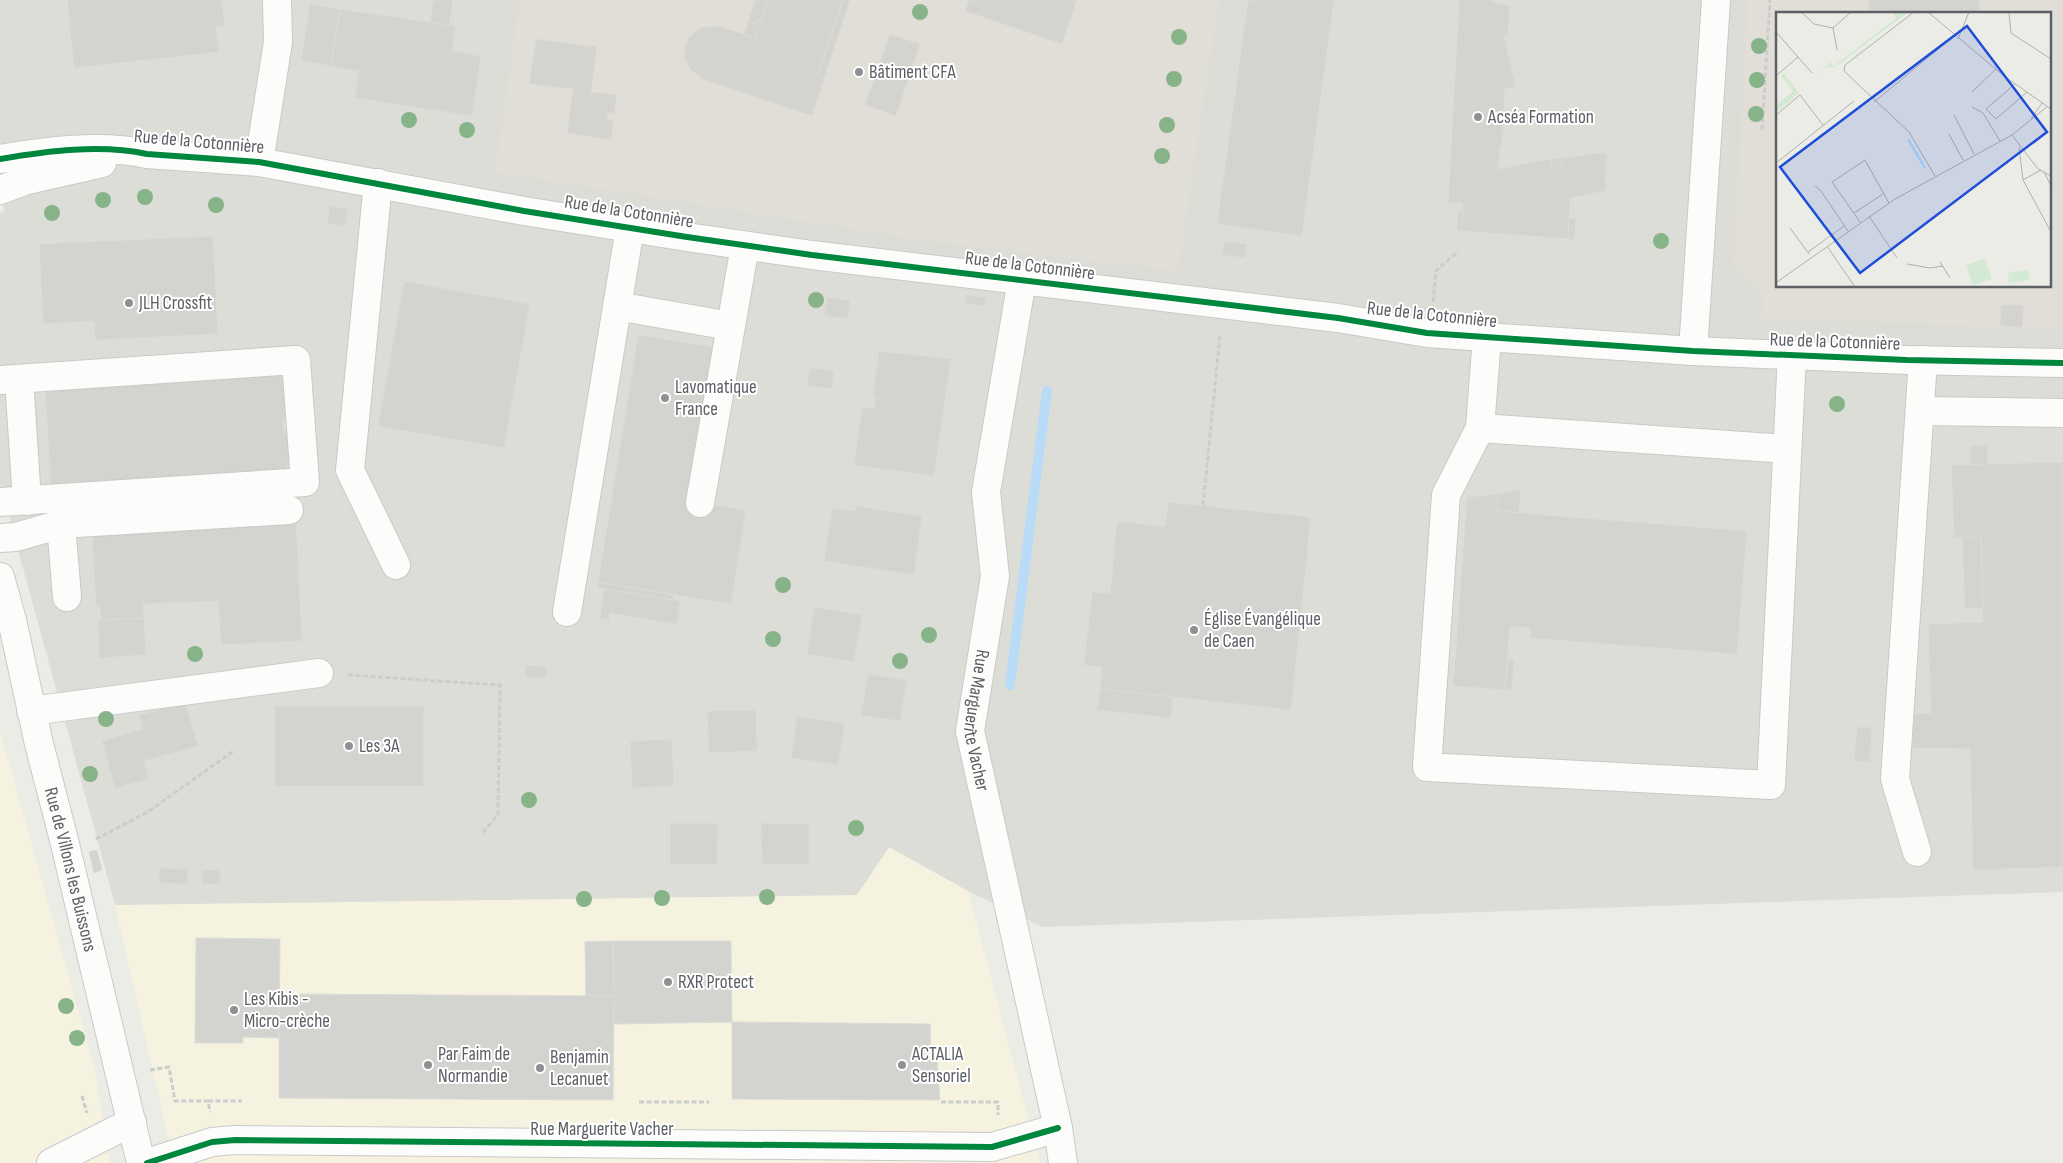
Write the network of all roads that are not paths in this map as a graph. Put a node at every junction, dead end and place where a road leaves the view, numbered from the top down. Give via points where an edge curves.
1 (277, 0) edge
2 (296, 0) edge
3 (1716, 0) edge
4 (278, 42) junction
5 (147, 154) junction
6 (0, 159) edge
7 (259, 162) junction
8 (378, 183) junction
9 (0, 190) edge
10 (630, 228) junction
11 (745, 246) junction
12 (1022, 280) junction
13 (617, 306) junction
14 (730, 326) junction
15 (1487, 337) junction
16 (1693, 350) junction
17 (1792, 355) junction
18 (1923, 360) junction
19 (2063, 363) edge
20 (10, 380) edge
21 (1920, 411) junction
22 (2063, 412) edge
23 (1480, 428) junction
24 (1787, 449) junction
25 (27, 501) junction
26 (0, 502) edge
27 (700, 503) dead end
28 (289, 510) dead end
29 (61, 524) junction
30 (0, 538) edge
31 (396, 565) dead end
32 (0, 577) edge
33 (67, 597) dead end
34 (567, 612) dead end
35 (319, 673) road end
36 (31, 711) junction
37 (1917, 852) dead end
38 (132, 1122) junction
39 (1058, 1128) junction
40 (51, 1163) edge
41 (141, 1163) edge
42 (147, 1163) edge
43 (1063, 1163) edge

1 - 4 street
2 - 4 street
3 - 16 street
4 - 7 street
5 - 6 street, Rue de la Cotonnière via 130,150 80,150
5 - 7 street, Rue de la Cotonnière
5 - 9 street, Rue de la Cotonnière via 27,180
7 - 8 street, Rue de la Cotonnière
8 - 10 street, Rue de la Cotonnière
8 - 31 street via 350,470
10 - 11 street, Rue de la Cotonnière
10 - 13 street
11 - 12 street, Rue de la Cotonnière
11 - 14 street
12 - 15 street, Rue de la Cotonnière via 1338,318 1427,333
12 - 39 street, Rue Marguerite Vacher via 986,492 995,576 970,731
13 - 14 street
13 - 34 street
14 - 27 street
15 - 16 street, Rue de la Cotonnière
15 - 23 street
16 - 17 street, Rue de la Cotonnière
17 - 18 street, Rue de la Cotonnière
17 - 24 street
18 - 19 street, Rue de la Cotonnière
18 - 21 street
20 - 25 street
20 - 25 street via 296,360 305,482
21 - 22 street
21 - 37 street via 1895,779
23 - 24 street
23 - 24 street via 1446,495 1426,767 1771,785
25 - 26 street
28 - 29 street
29 - 30 street via 16,538
29 - 33 street
32 - 36 street, Rue de Villons les Buissons
35 - 36 street
36 - 38 street, Rue de Villons les Buissons
38 - 40 street
38 - 41 street, Rue de Villons les Buissons
39 - 42 street, Rue Marguerite Vacher via 992,1147 217,1141
39 - 43 street, Rue Marguerite Vacher

